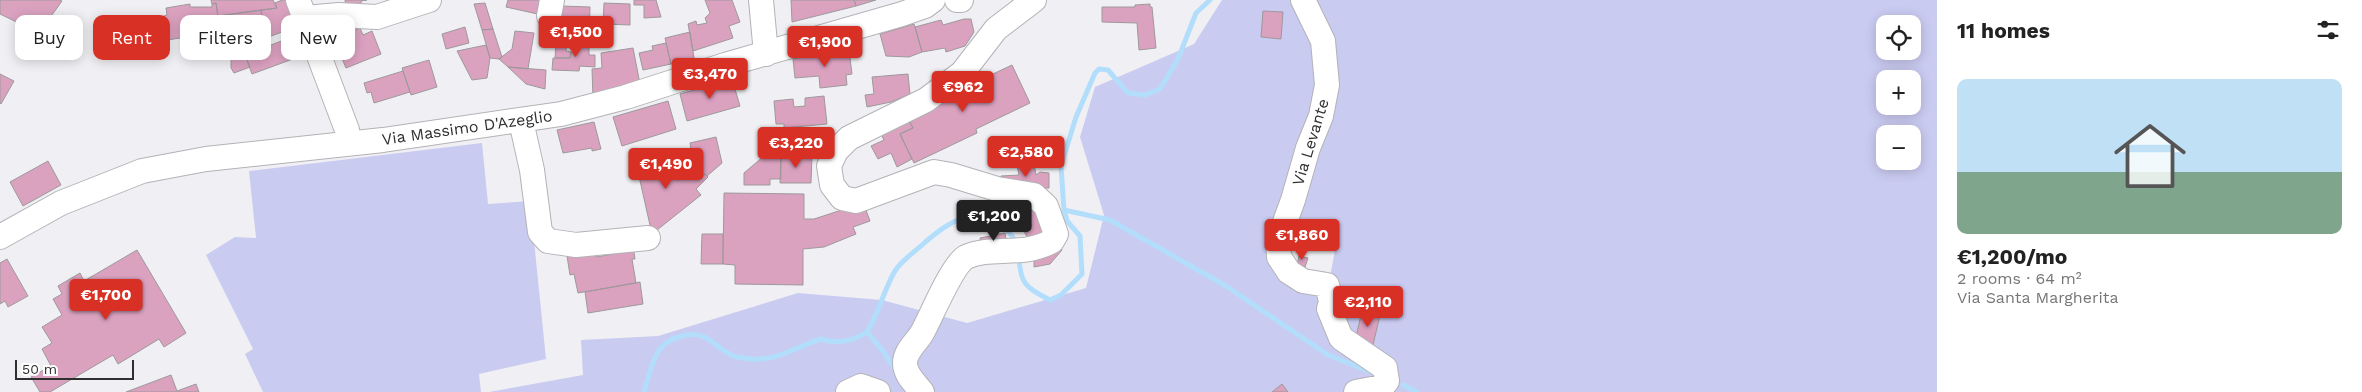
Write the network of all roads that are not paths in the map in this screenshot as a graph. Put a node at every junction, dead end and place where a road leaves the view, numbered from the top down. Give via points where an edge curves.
1 (429, 0) edge
2 (761, 0) edge
3 (933, 0) edge
4 (957, 0) edge
5 (962, 0) edge
6 (1034, 0) edge
7 (1303, 0) edge
8 (301, 9) edge
9 (766, 54) junction
10 (521, 121) junction
11 (349, 143) junction
12 (0, 237) edge
13 (648, 238) dead end
14 (848, 392) edge
15 (878, 392) edge
16 (922, 392) edge
17 (1356, 392) edge

1 - 8 street via 377,17
2 - 9 street
3 - 9 street, Via Massimo D'Azeglio via 902,14
4 - 5 street
6 - 16 street via 996,29 962,73 926,100 849,138 836,151 829,166 832,185 842,198 856,201 934,172 1034,195 1046,206 1056,234 1052,241 1022,251 981,253 965,258 954,270 920,336 908,351 905,363 908,375
7 - 17 street, Via Levante via 1323,41 1327,85 1321,116 1278,241 1279,257 1289,272 1303,281 1327,286 1329,309 1341,338 1385,368 1387,381 1382,387
8 - 11 street
9 - 10 street, Via Massimo D'Azeglio via 626,97
10 - 11 street, Via Massimo D'Azeglio
10 - 13 street via 532,170 540,232 548,241 576,245
11 - 12 street, Via Massimo D'Azeglio via 206,159 142,171 61,202
14 - 15 street via 862,386

